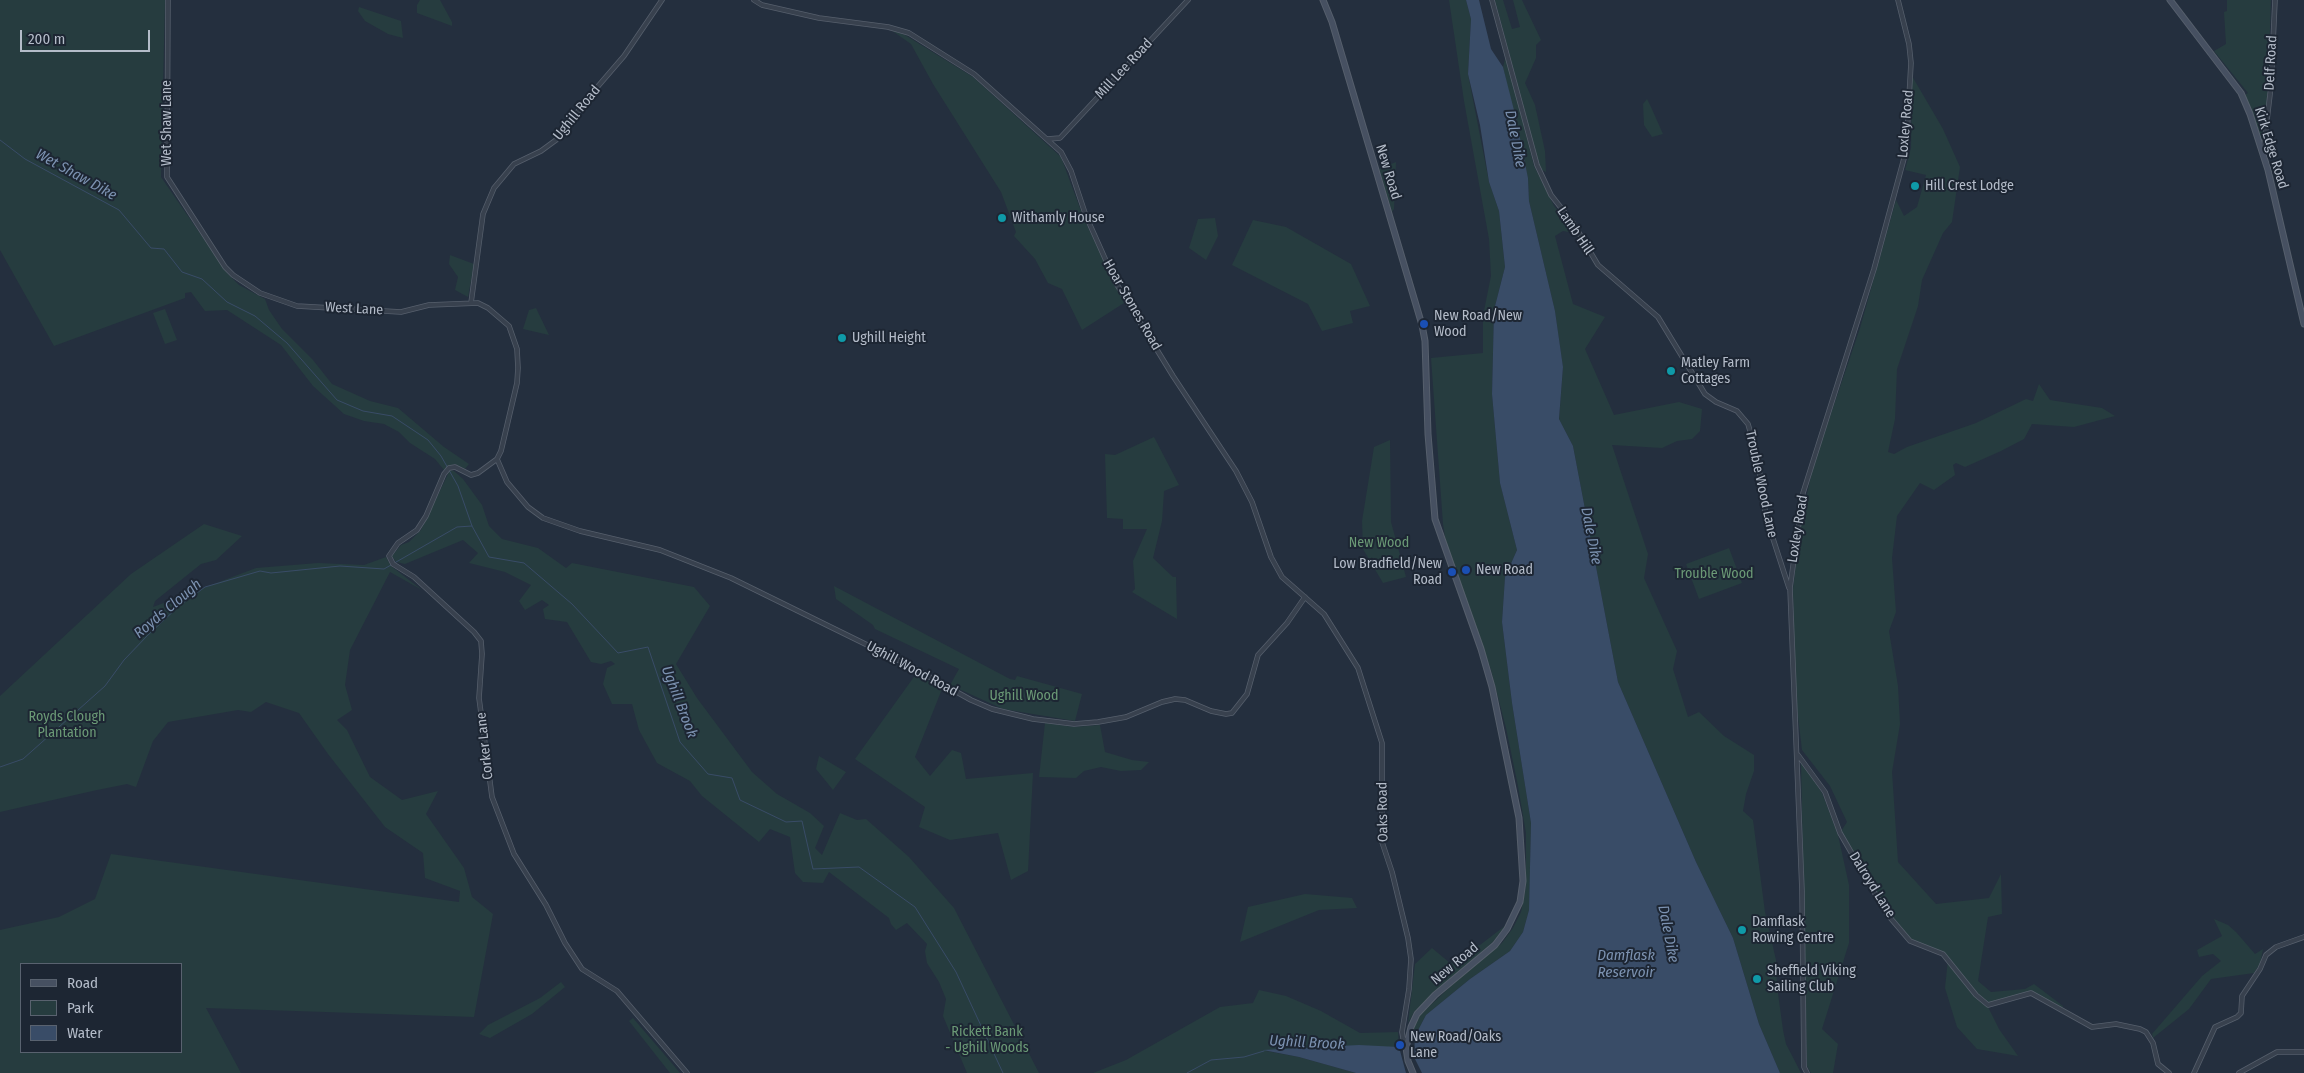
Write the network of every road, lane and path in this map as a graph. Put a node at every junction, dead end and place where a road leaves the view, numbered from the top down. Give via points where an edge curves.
1 (168, 0) edge
2 (662, 0) edge
3 (754, 0) edge
4 (1188, 0) edge
5 (1323, 0) edge
6 (1492, 0) edge
7 (1898, 0) edge
8 (2170, 0) edge
9 (2274, 0) edge
10 (1060, 138) junction
11 (1048, 139) junction
12 (1059, 150) junction
13 (2262, 154) junction
14 (241, 281) joint
15 (471, 302) junction
16 (2304, 324) edge
17 (1737, 411) joint
18 (497, 459) junction
19 (1790, 588) junction
20 (1305, 597) junction
21 (1797, 754) junction
22 (2304, 937) edge
23 (1407, 1043) junction
24 (2304, 1052) edge
25 (687, 1073) edge
26 (1414, 1073) edge
27 (1806, 1073) edge
28 (2169, 1073) edge
29 (2194, 1073) edge
30 (2239, 1073) edge

1 - 14 street, Wet Shaw Lane via 167,177 225,267
2 - 15 street, Ughill Road via 624,56 556,140 514,164 494,188 483,214
3 - 11 street, Hoar Stones Road via 762,5 819,18 909,33 974,74
4 - 10 street, Mill Lee Road
5 - 23 street, New Road via 1426,340 1428,434 1435,520 1492,687 1520,818 1523,881 1520,902 1507,929 1495,945 1417,1014
6 - 17 street, Lamb Hill via 1537,165 1551,195 1573,223 1598,265 1658,317 1705,394
7 - 19 street, Loxley Road via 1911,63 1906,151 1874,270 1808,475 1796,530
8 - 13 street, Kirk Edge Road via 2240,93
9 - 13 street, Delf Road via 2265,153
10 - 11 street
10 - 12 street
11 - 12 street, Hoar Stones Road
12 - 20 street, Hoar Stones Road via 1071,171 1086,216 1116,283 1236,471 1282,577
13 - 16 street, Kirk Edge Road
14 - 15 street, West Lane via 274,299 296,306 401,312 418,306
15 - 18 street via 488,308 507,322 518,356 513,400
17 - 19 street, Trouble Wood Lane via 1752,435 1766,517
18 - 20 street, Ughill Wood Road via 507,482 528,507 543,518 580,532 660,550 725,576 910,666 971,700 1033,719 1074,724 1098,722 1126,717 1175,699 1211,711 1232,713 1247,694 1258,655
18 - 25 street, Corker Lane via 471,475 449,468 426,516 412,535 393,547 390,560 414,577 481,641 480,698 492,797 510,847 565,943 582,969 617,991
19 - 21 street, Loxley Road via 1792,702
20 - 23 street, Oaks Road via 1324,614 1358,668 1382,743 1382,842 1405,920 1411,959 1402,1032
21 - 27 street, Loxley Road
21 - 28 street, Dalroyd Lane via 1825,792 1840,833 1887,914 1910,941 1943,954 1988,1005 2031,993 2092,1027 2116,1024 2146,1032 2153,1043 2158,1064
22 - 29 street via 2276,947 2266,955 2242,996 2241,1013 2237,1018 2215,1027
23 - 26 street, New Road via 1408,1061
24 - 30 street via 2278,1052

